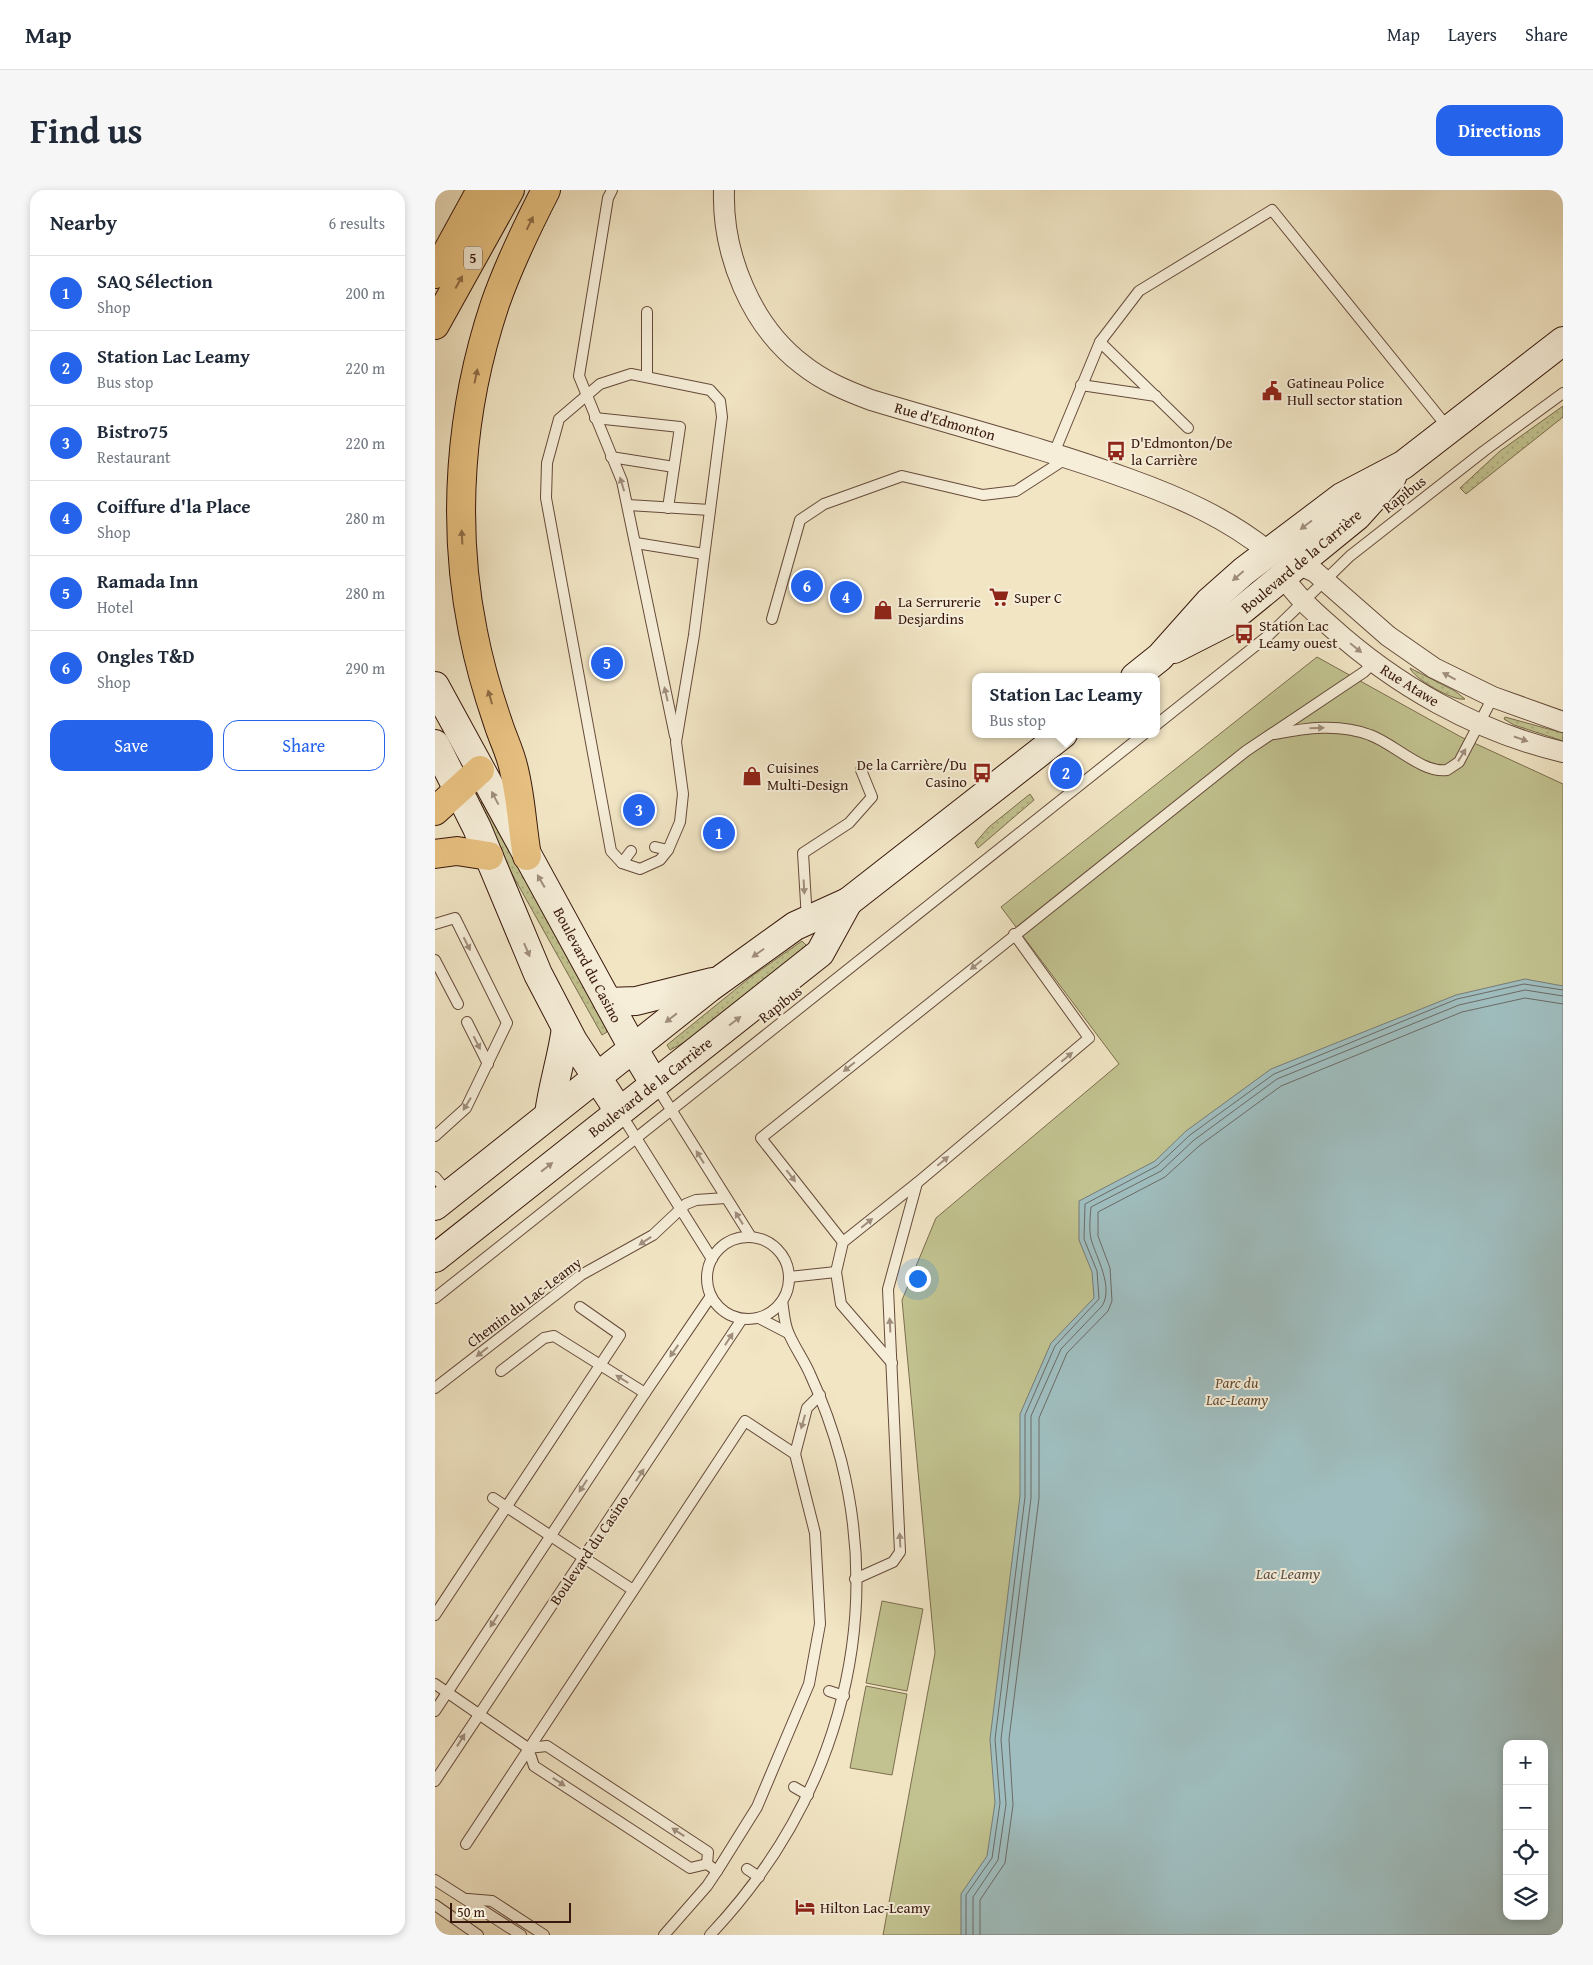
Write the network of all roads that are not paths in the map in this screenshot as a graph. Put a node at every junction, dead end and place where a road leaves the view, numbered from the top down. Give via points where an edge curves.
1 (481, 190) edge
2 (510, 190) edge
3 (546, 190) edge
4 (613, 190) edge
5 (725, 190) edge
6 (435, 274) edge
7 (647, 312) dead end
8 (435, 325) edge
9 (1563, 341) edge
10 (1101, 342) junction
11 (647, 376) junction
12 (1081, 385) junction
13 (1563, 393) edge
14 (587, 394) junction
15 (1155, 396) junction
16 (595, 418) junction
17 (1188, 428) dead end
18 (1449, 429) junction
19 (1061, 455) junction
20 (611, 457) junction
21 (1403, 465) junction
22 (674, 467) junction
23 (628, 505) junction
24 (668, 508) junction
25 (710, 510) junction
26 (636, 544) junction
27 (1269, 552) junction
28 (704, 554) junction
29 (1291, 570) junction
30 (1325, 581) junction
31 (1304, 602) junction
32 (772, 619) dead end
33 (1160, 657) junction
34 (1374, 662) junction
35 (1140, 673) edge
36 (435, 686) edge
37 (1493, 697) junction
38 (1160, 722) edge
39 (1563, 722) edge
40 (1480, 723) junction
41 (1268, 735) junction
42 (1058, 738) edge
43 (1139, 738) edge
44 (676, 742) junction
45 (435, 744) edge
46 (1563, 752) edge
47 (481, 770) junction
48 (861, 770) dead end
49 (459, 790) junction
50 (435, 811) edge
51 (655, 847) dead end
52 (668, 850) junction
53 (631, 851) dead end
54 (435, 854) edge
55 (489, 856) junction
56 (527, 856) junction
57 (622, 864) junction
58 (848, 902) junction
59 (807, 921) junction
60 (435, 924) edge
61 (1014, 934) junction
62 (435, 960) edge
63 (722, 979) junction
64 (608, 1002) junction
65 (458, 1004) dead end
66 (467, 1022) dead end
67 (566, 1028) junction
68 (633, 1048) junction
69 (488, 1064) junction
70 (597, 1077) junction
71 (654, 1083) junction
72 (671, 1110) junction
73 (619, 1111) junction
74 (549, 1114) junction
75 (435, 1136) edge
76 (637, 1137) junction
77 (917, 1183) junction
78 (440, 1193) edge
79 (726, 1198) junction
80 (680, 1208) junction
81 (751, 1238) junction
82 (843, 1242) junction
83 (435, 1258) edge
84 (712, 1259) junction
85 (836, 1272) junction
86 (789, 1277) junction
87 (711, 1296) junction
88 (435, 1298) edge
89 (782, 1300) junction
90 (580, 1307) dead end
91 (759, 1318) junction
92 (742, 1319) junction
93 (788, 1333) junction
94 (892, 1363) junction
95 (600, 1365) junction
96 (501, 1371) dead end
97 (435, 1388) edge
98 (645, 1393) junction
99 (820, 1396) junction
100 (795, 1454) junction
101 (493, 1498) dead end
102 (509, 1507) junction
103 (550, 1536) junction
104 (585, 1558) junction
105 (855, 1579) junction
106 (633, 1590) junction
107 (435, 1615) edge
108 (435, 1684) edge
109 (829, 1691) dead end
110 (447, 1692) junction
111 (844, 1696) junction
112 (435, 1711) edge
113 (478, 1713) junction
114 (528, 1748) junction
115 (435, 1782) edge
116 (794, 1787) dead end
117 (808, 1795) junction
118 (466, 1844) dead end
119 (707, 1864) junction
120 (747, 1869) dead end
121 (717, 1870) junction
122 (759, 1877) junction
123 (435, 1880) edge
124 (465, 1899) junction
125 (435, 1905) edge
126 (478, 1935) edge
127 (521, 1935) edge
128 (544, 1935) edge
129 (664, 1935) edge
130 (710, 1935) edge

1 - 6 highway, 5
8 -> 2 highway, 5
56 -> 3 highway via 514,769 490,699 471,624 464,571 461,502 467,424 481,353 508,269
4 - 14 lane via 607,198 579,376
5 - 19 street, Rue d'Edmonton via 727,236 738,274 773,336 804,366 842,389 871,400
7 - 11 lane
9 - 18 street, Boulevard de la Carrière
10 - 12 lane
10 - 15 lane
10 - 18 lane via 1139,291 1272,210
11 - 14 lane via 631,374 600,384
11 - 25 lane via 710,390 720,401 722,416
12 - 15 lane
12 - 19 lane
13 - 30 lane, Rapibus via 1436,488 1350,556
14 - 16 lane
14 - 57 lane via 559,419 547,463 546,498 611,851
15 - 17 lane
16 - 20 lane
16 - 22 lane via 680,427
18 - 21 street, Boulevard de la Carrière
19 - 27 street, Rue d'Edmonton via 1188,502 1235,528
19 - 32 lane via 1016,491 983,495 902,476 824,504 800,520
20 - 22 lane
23 -> 20 lane
21 -> 27 street, Boulevard de la Carrière via 1342,497
21 - 29 street, Boulevard de la Carrière via 1357,516
22 - 24 lane
23 - 24 lane
23 - 26 lane
24 - 25 lane
25 - 28 lane
26 - 28 lane
44 -> 26 lane
27 - 29 street
27 -> 33 street, Boulevard de la Carrière via 1209,602
28 - 44 lane
29 - 30 street, Rue Atawe via 1315,572
29 - 31 street, Rue Atawe via 1293,592
29 - 33 street, Boulevard de la Carrière via 1227,622
30 - 31 lane, Rapibus
37 -> 30 street, Rue Atawe via 1418,658
31 -> 34 street, Rue Atawe
31 - 38 lane, Rapibus via 1263,640
33 - 35 street, Boulevard de la Carrière
34 - 40 street, Rue Atawe via 1423,695
34 - 41 lane via 1364,672
36 - 47 street, Boulevard du Casino
37 - 39 street, Rue Atawe
37 - 40 lane
41 -> 40 lane via 1307,728 1353,729 1372,735 1441,771 1459,762
40 -> 46 street, Rue Atawe via 1518,739
41 - 61 lane
42 - 58 street, Boulevard de la Carrière
43 - 72 lane, Rapibus
44 - 52 lane via 683,794 680,822
45 - 49 street
47 - 49 highway
56 -> 47 street, Boulevard du Casino
48 -> 59 lane via 872,798 849,823 803,853
49 - 50 highway
49 - 55 street
51 - 52 lane
52 - 57 lane via 660,860 641,869
53 - 57 lane
54 - 55 highway via 457,851
55 -> 67 street via 532,962
64 -> 56 street, Boulevard du Casino
58 - 59 street, Boulevard de la Carrière
71 -> 58 street, Boulevard de la Carrière via 820,953
59 -> 63 street, Boulevard de la Carrière via 795,926
60 -> 69 lane via 455,918 507,1023
77 -> 61 lane via 1089,1038
61 -> 82 lane via 761,1138
62 - 65 lane
63 - 64 street via 636,1001
63 -> 68 street, Boulevard de la Carrière
64 - 68 street, Boulevard du Casino
66 -> 69 lane
67 - 70 street
67 - 74 street
68 - 70 street, Boulevard de la Carrière
68 - 71 street, Boulevard du Casino
69 -> 75 lane via 466,1108
70 - 73 street
70 - 74 street, Boulevard de la Carrière
71 - 72 lane, Boulevard du Casino
71 - 73 street, Boulevard de la Carrière
72 - 76 lane, Rapibus
79 -> 72 lane, Boulevard du Casino
73 - 76 lane
83 -> 73 street, Boulevard de la Carrière
74 - 78 street, Boulevard de la Carrière
76 - 80 lane
76 - 88 lane, Rapibus
82 -> 77 lane
94 -> 77 lane via 888,1289
79 - 80 lane via 696,1200
81 -> 79 lane, Boulevard du Casino
80 - 84 lane
80 -> 97 lane, Chemin du Lac-Leamy via 653,1235 574,1280
81 - 84 lane via 728,1242
81 - 86 lane via 763,1240 781,1254
82 - 85 lane
84 - 87 lane via 707,1271
85 - 86 lane
85 - 94 lane via 841,1304
86 - 89 lane
87 - 92 lane via 724,1312
87 -> 98 lane
89 - 91 lane
89 - 93 lane
90 - 95 lane via 620,1336
91 - 92 lane
91 - 93 lane
104 -> 92 lane, Boulevard du Casino
93 - 99 lane
105 -> 94 lane via 893,1562 900,1552
95 - 96 lane via 560,1338 551,1336
98 -> 95 lane
95 - 102 lane
98 -> 103 lane
99 -> 100 lane via 807,1408
99 - 105 lane via 841,1460
100 - 106 lane via 745,1421
100 - 121 lane via 815,1542 820,1624 809,1684 757,1807
101 - 102 lane
102 - 103 lane
102 - 107 lane
103 - 104 lane
103 -> 110 lane
104 - 106 lane
104 - 113 lane, Boulevard du Casino
105 - 111 lane via 853,1632
106 - 114 lane
108 - 110 lane
109 - 111 lane
110 - 112 lane
110 - 113 lane
111 - 117 lane
113 - 114 lane
115 -> 113 lane, Boulevard du Casino
114 - 118 lane
114 -> 119 lane via 534,1766 690,1868
119 -> 114 lane via 708,1852 547,1746
116 - 117 lane
117 - 122 lane
119 - 121 lane
120 - 122 lane
121 - 129 lane
122 - 130 lane
123 - 124 lane
124 - 127 lane
124 - 128 lane via 491,1901
125 - 126 lane

